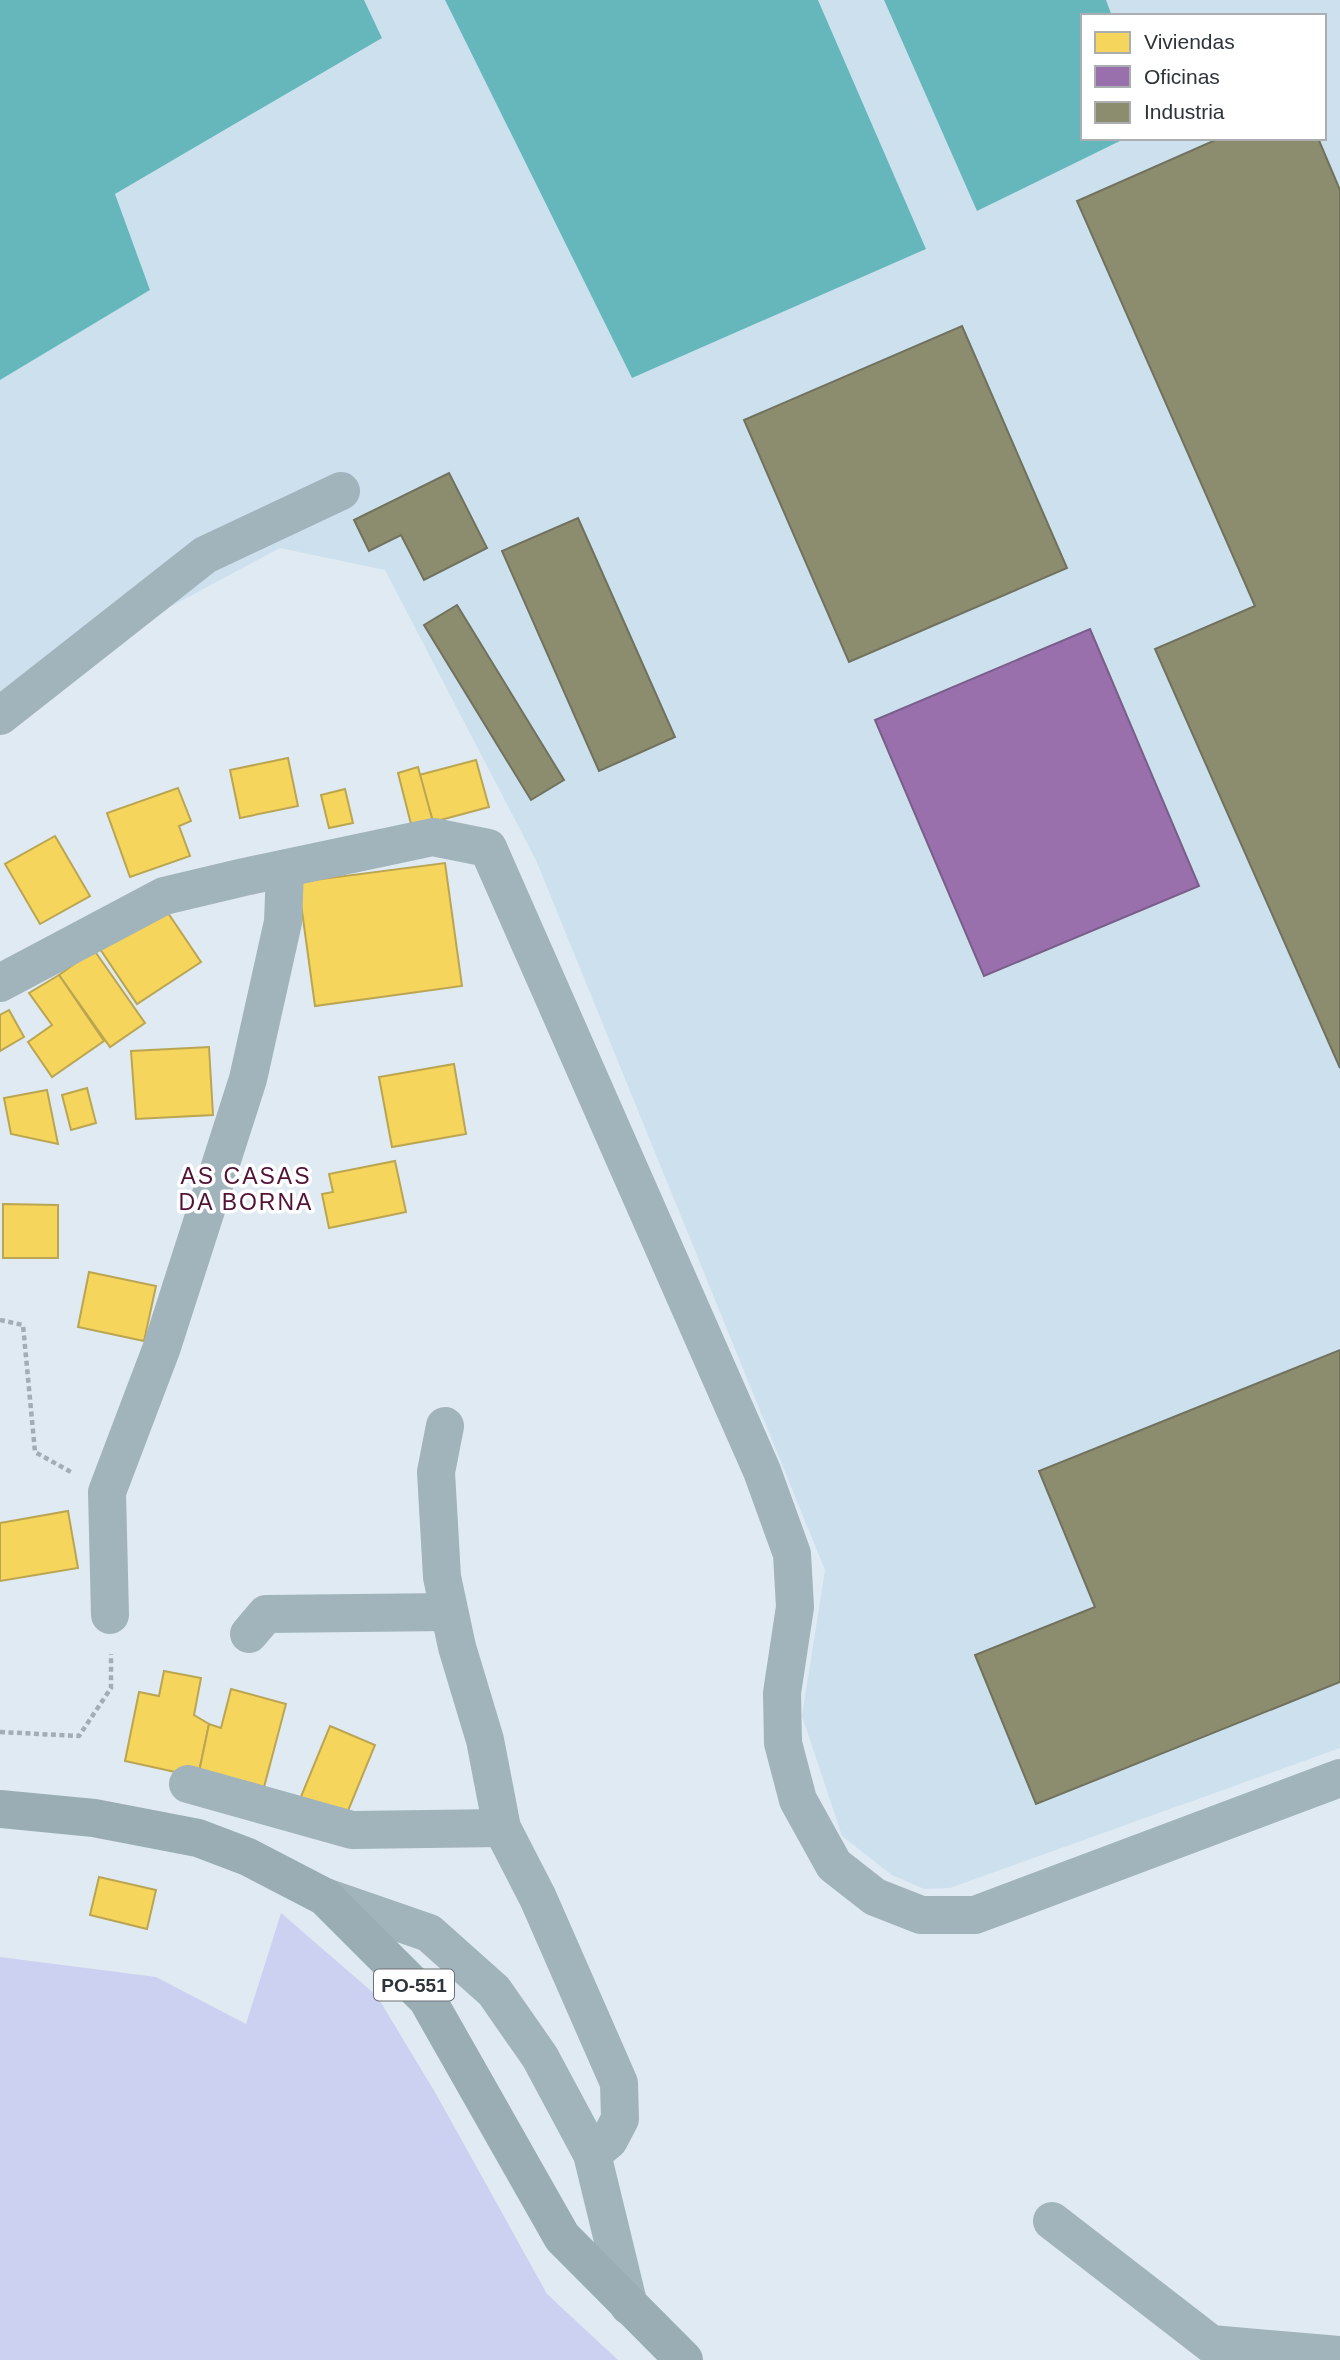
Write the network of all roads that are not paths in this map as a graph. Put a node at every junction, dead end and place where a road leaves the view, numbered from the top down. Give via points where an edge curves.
1 (341, 491) dead end
2 (0, 716) edge
3 (285, 870) junction
4 (0, 983) edge
5 (445, 1426) dead end
6 (449, 1612) junction
7 (110, 1615) road end
8 (249, 1634) dead end
9 (1340, 1778) edge
10 (188, 1784) dead end
11 (0, 1809) edge
12 (502, 1828) junction
13 (326, 1897) junction
14 (592, 2154) junction
15 (1052, 2221) dead end
16 (629, 2306) junction
17 (1340, 2355) edge
18 (684, 2360) edge

1 - 2 street via 205,555
3 - 4 street via 164,897
3 - 7 street via 284,922 248,1079 162,1348 107,1492
3 - 9 street via 433,837 488,848 762,1471 792,1554 795,1607 782,1693 783,1743 798,1800 834,1865 875,1897 920,1914 975,1915
5 - 6 street via 436,1472 442,1577
6 - 8 street via 266,1614
6 - 12 street via 485,1740
10 - 12 street via 352,1830
11 - 13 main road, PO-551 via 94,1818 198,1838 248,1857
12 - 14 street via 538,1898 619,2084 620,2119 609,2140
13 - 14 street via 429,1933 494,1991 540,2057
13 - 16 main road, PO-551 via 427,1998 562,2237
14 - 16 street
15 - 17 street via 1211,2344
16 - 18 main road, PO-551

